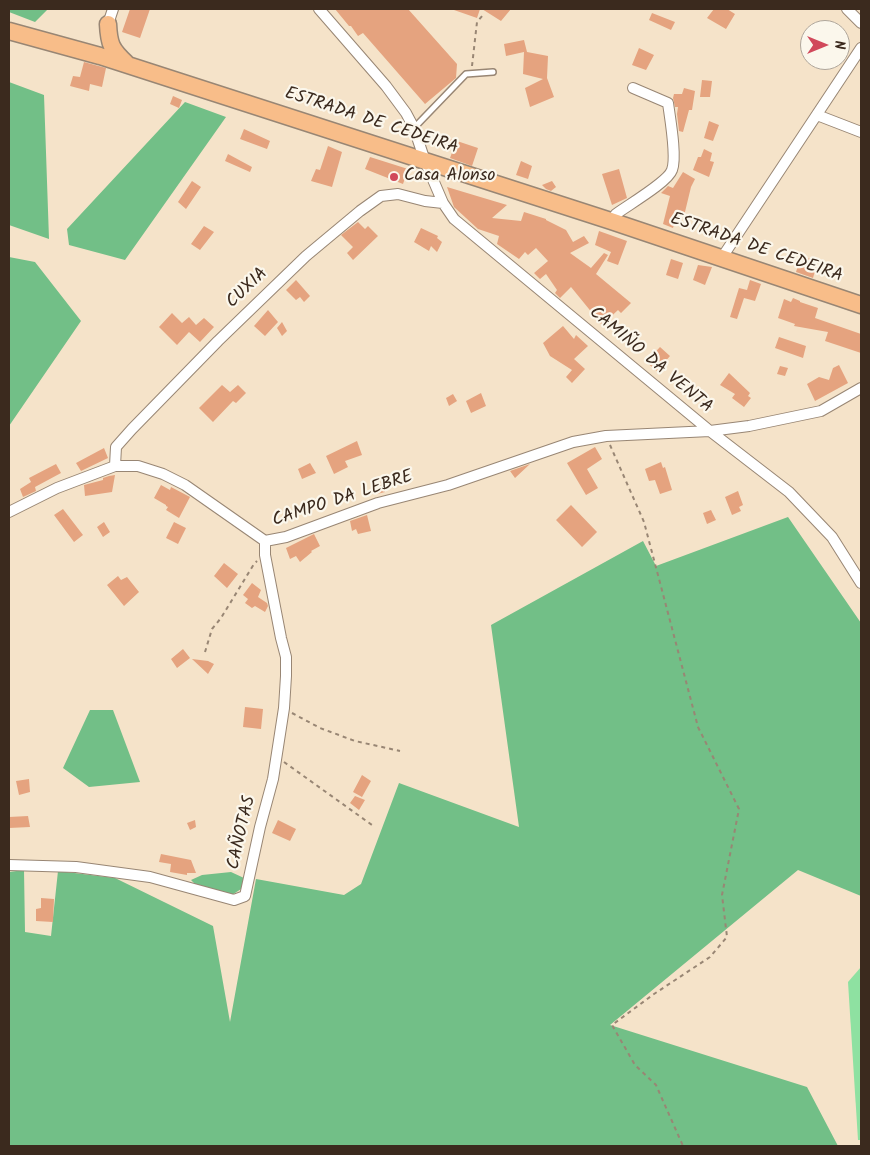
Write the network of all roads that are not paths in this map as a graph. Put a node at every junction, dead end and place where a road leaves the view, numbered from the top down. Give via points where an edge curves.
1 (319, 9) edge
2 (846, 9) edge
3 (111, 16) edge
4 (861, 23) edge
5 (9, 31) edge
6 (861, 48) edge
7 (74, 49) junction
8 (100, 56) junction
9 (127, 65) junction
10 (492, 72) dead end
11 (632, 88) dead end
12 (818, 115) junction
13 (414, 128) junction
14 (861, 132) edge
15 (425, 161) junction
16 (442, 203) junction
17 (611, 221) junction
18 (721, 259) junction
19 (861, 305) edge
20 (861, 388) edge
21 (710, 431) junction
22 (115, 466) junction
23 (9, 512) edge
24 (266, 541) junction
25 (861, 583) edge
26 (9, 864) edge

1 - 13 street, CAMIÑO DA VENTA via 386,86
2 - 4 street
3 - 7 main road via 99,39
3 - 8 main road
3 - 9 main road via 109,43
5 - 7 main road, ESTRADA DE CEDEIRA
6 - 12 street
7 - 8 main road, ESTRADA DE CEDEIRA
8 - 9 main road, ESTRADA DE CEDEIRA
9 - 15 main road, ESTRADA DE CEDEIRA
10 - 13 lane via 466,74
11 - 17 street via 668,103 672,170
12 - 14 street
12 - 18 street
13 - 15 street, CAMIÑO DA VENTA
15 - 16 street, CAMIÑO DA VENTA
15 - 17 main road, ESTRADA DE CEDEIRA
16 - 21 street, CAMIÑO DA VENTA via 454,219
16 - 22 street, CUXIA via 398,194 381,196 360,211 299,263 132,429 116,447
17 - 18 main road, ESTRADA DE CEDEIRA
18 - 19 main road, ESTRADA DE CEDEIRA
20 - 21 street, CAMPO DA LEBRE via 821,410
21 - 24 street, CAMPO DA LEBRE via 606,436 573,442 448,485 378,503 286,538
21 - 25 street, CAMIÑO DA VENTA via 789,492 832,538
22 - 23 street, CAMPO DA LEBRE via 58,488
22 - 24 street, CAMPO DA LEBRE via 138,466 163,474
24 - 26 street, CAÑOTAS via 265,555 286,657 284,708 273,779 245,896 234,900 150,877 76,867

